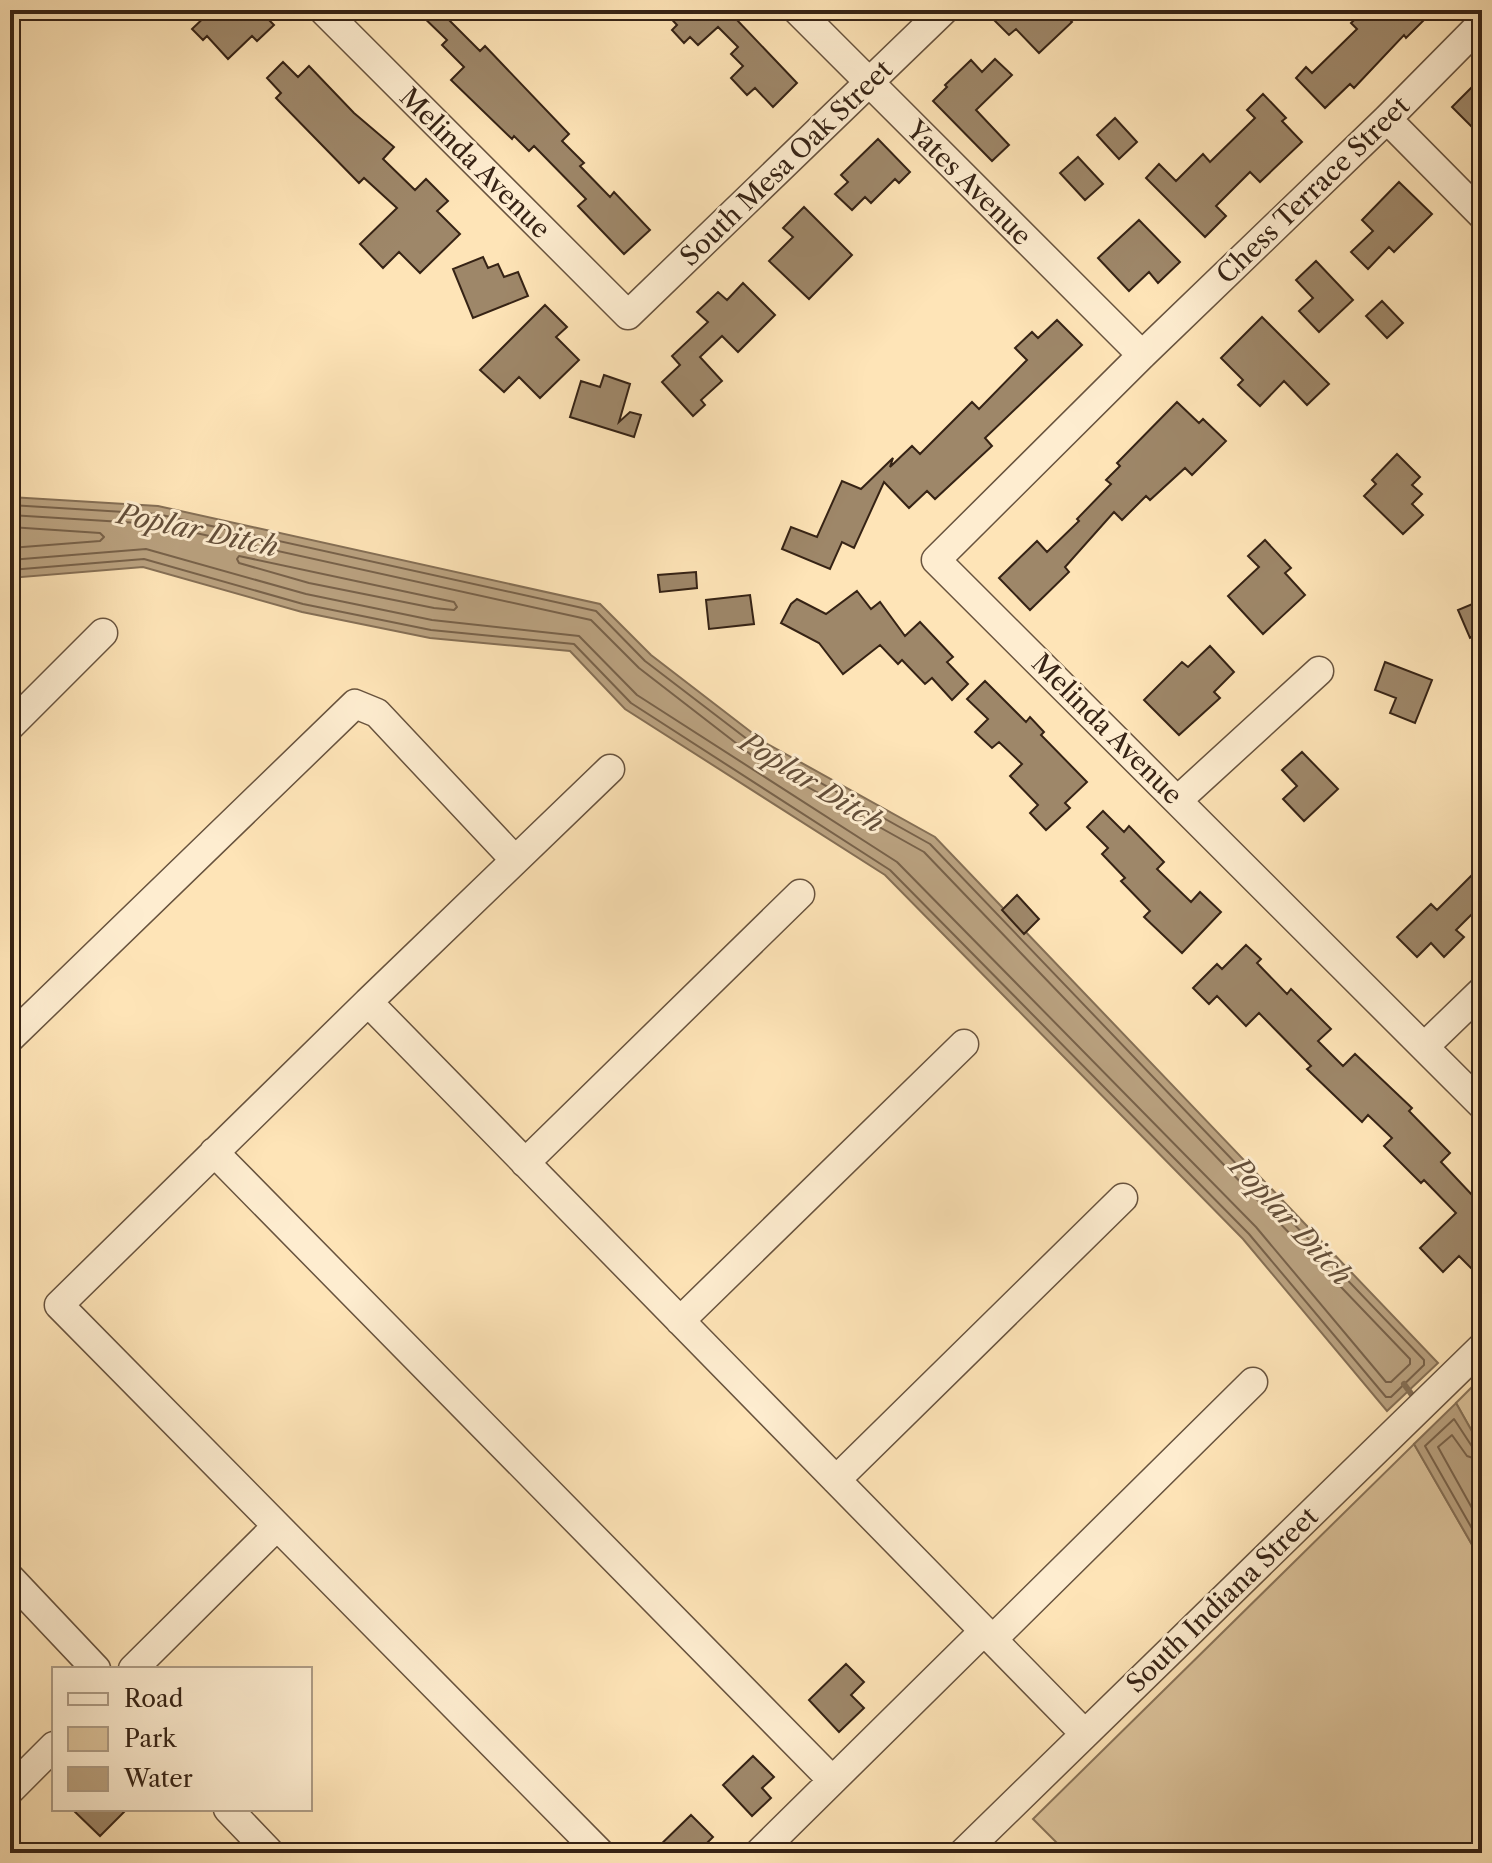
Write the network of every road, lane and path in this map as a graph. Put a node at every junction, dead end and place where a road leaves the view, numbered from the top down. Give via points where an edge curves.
1 (323, 10) edge
2 (797, 10) edge
3 (944, 10) edge
4 (1482, 23) edge
5 (870, 84) junction
6 (1387, 119) junction
7 (1482, 215) edge
8 (628, 315) joint
9 (1142, 355) junction
10 (103, 633) dead end
11 (1319, 671) dead end
12 (10, 726) edge
13 (610, 769) dead end
14 (1178, 800) junction
15 (515, 860) junction
16 (800, 894) dead end
17 (1482, 991) edge
18 (368, 1002) junction
19 (10, 1038) edge
20 (964, 1044) dead end
21 (1424, 1047) junction
22 (1482, 1105) edge
23 (214, 1152) junction
24 (525, 1163) junction
25 (1123, 1198) dead end
26 (680, 1321) junction
27 (1482, 1347) edge
28 (1253, 1382) dead end
29 (836, 1480) junction
30 (276, 1527) junction
31 (10, 1578) edge
32 (988, 1635) junction
33 (94, 1667) edge
34 (135, 1667) edge
35 (1085, 1734) junction
36 (52, 1748) edge
37 (832, 1780) junction
38 (10, 1790) edge
39 (230, 1811) edge
40 (270, 1853) edge
41 (600, 1853) edge
42 (759, 1853) edge
43 (963, 1853) edge

1 - 8 street, Melinda Avenue
2 - 5 street, Yates Avenue
3 - 5 street, South Mesa Oak Street
4 - 6 street, Chess Terrace Street
5 - 8 street, South Mesa Oak Street
5 - 9 street, Yates Avenue
6 - 7 street
6 - 9 street, Chess Terrace Street
9 - 14 street, Melinda Avenue via 936,560
10 - 12 street
11 - 14 street
13 - 15 street
14 - 21 street, Melinda Avenue
15 - 18 street
15 - 19 street via 377,713 355,704
16 - 24 street
17 - 21 street
18 - 23 street
18 - 24 street
20 - 26 street
21 - 22 street, Melinda Avenue
23 - 30 street via 59,1305
23 - 37 street
24 - 26 street
25 - 29 street
26 - 29 street
27 - 35 street, South Indiana Street
28 - 32 street
29 - 32 street
30 - 34 street
30 - 41 street
31 - 33 street
32 - 35 street
32 - 37 street
35 - 43 street, South Indiana Street
36 - 38 street
37 - 42 street
39 - 40 street

